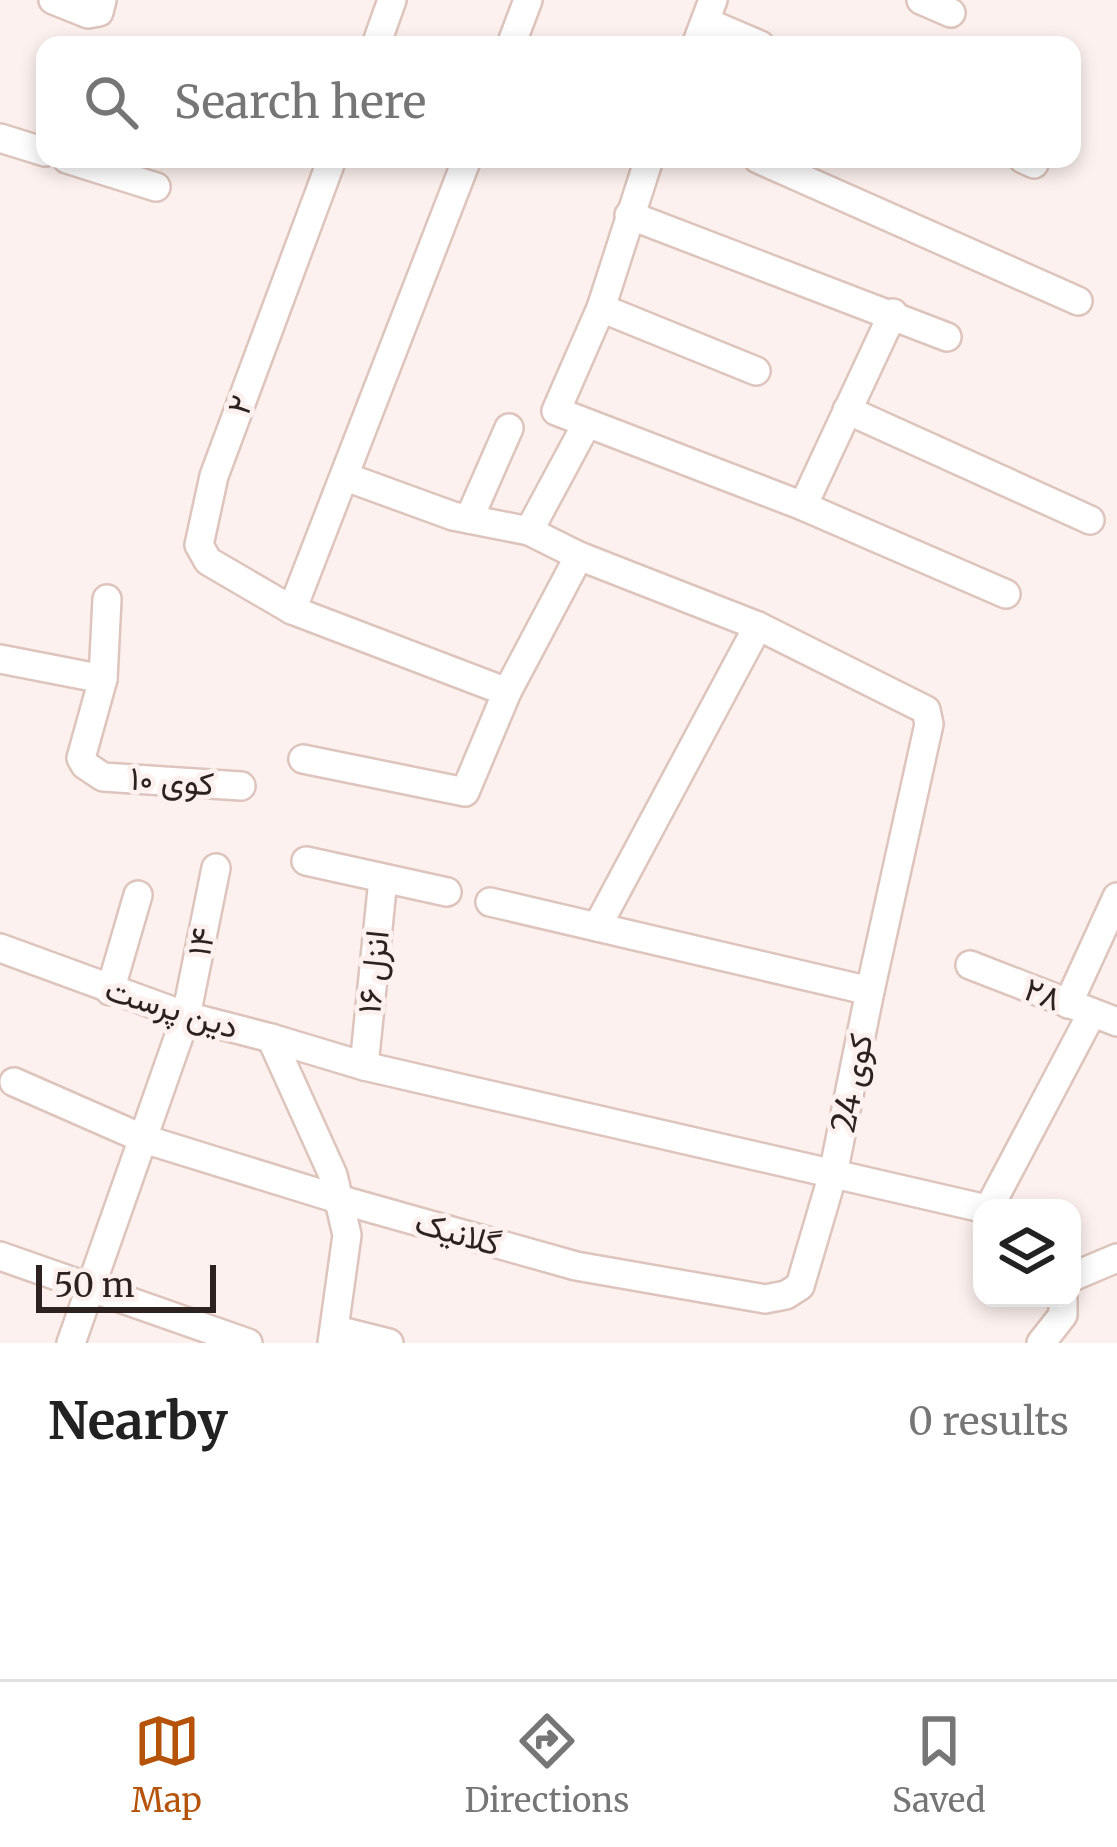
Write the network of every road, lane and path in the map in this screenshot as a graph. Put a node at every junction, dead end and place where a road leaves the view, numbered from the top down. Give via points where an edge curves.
1 (52, 0) edge
2 (103, 0) edge
3 (392, 0) edge
4 (528, 0) edge
5 (921, 0) edge
6 (951, 13) dead end
7 (705, 22) edge
8 (379, 36) edge
9 (514, 36) edge
10 (738, 36) edge
11 (0, 138) edge
12 (36, 149) edge
13 (96, 168) edge
14 (329, 168) edge
15 (464, 168) edge
16 (647, 168) edge
17 (778, 168) edge
18 (156, 187) dead end
19 (629, 214) junction
20 (1078, 301) dead end
21 (602, 308) junction
22 (893, 313) junction
23 (947, 337) dead end
24 (756, 371) dead end
25 (847, 410) junction
26 (586, 425) junction
27 (509, 428) dead end
28 (346, 477) junction
29 (803, 506) junction
30 (469, 519) junction
31 (1090, 520) dead end
32 (529, 531) junction
33 (578, 556) junction
34 (1006, 594) dead end
35 (107, 599) dead end
36 (292, 610) junction
37 (758, 626) junction
38 (0, 659) edge
39 (103, 679) junction
40 (507, 692) junction
41 (303, 760) dead end
42 (241, 786) dead end
43 (306, 861) dead end
44 (216, 868) dead end
45 (383, 879) junction
46 (447, 892) dead end
47 (138, 895) dead end
48 (1117, 897) edge
49 (490, 902) dead end
50 (597, 927) junction
51 (0, 948) edge
52 (970, 965) dead end
53 (110, 991) junction
54 (870, 992) junction
55 (1092, 1013) edge
56 (186, 1016) junction
57 (271, 1038) junction
58 (364, 1066) junction
59 (14, 1082) dead end
60 (144, 1139) junction
61 (833, 1174) junction
62 (336, 1187) junction
63 (990, 1199) edge
64 (973, 1205) edge
65 (0, 1256) edge
66 (1117, 1258) edge
67 (1081, 1273) edge
68 (91, 1291) junction
69 (1063, 1307) edge
70 (334, 1336) edge
71 (71, 1343) edge
72 (248, 1343) edge
73 (389, 1343) edge
74 (1041, 1343) edge

1 - 2 street via 88,14 99,12
3 - 8 street
4 - 9 street
5 - 6 street
7 - 10 street
11 - 12 street
13 - 18 street
14 - 36 street, ۲ via 214,476 199,545 208,561
15 - 28 street
16 - 19 street
17 - 20 street
19 - 21 street
19 - 22 street
21 - 24 street
21 - 26 street via 556,411
22 - 23 street
22 - 25 street
25 - 29 street
25 - 31 street
26 - 29 street
26 - 32 street
27 - 30 street
28 - 30 street
28 - 36 street
29 - 34 street
30 - 32 street
32 - 33 street
33 - 37 street
33 - 40 street
35 - 39 street
36 - 40 street
37 - 50 street
37 - 54 street, کوی 24 via 926,710
38 - 39 street
39 - 42 street, کوی ۱۰ via 80,758 85,765 103,777
40 - 41 street via 465,792
43 - 45 street
44 - 56 street, ۱۴
45 - 46 street
45 - 58 street, ۱۶ انزل
47 - 53 street
48 - 55 street
49 - 50 street
50 - 54 street
51 - 53 street, دین پرست
52 - 55 street, ۲۸
53 - 56 street, دین پرست
54 - 61 street, کوی 24
55 - 63 street
56 - 57 street, دین پرست
56 - 60 street, ۱۴
57 - 58 street
57 - 62 street, دین پرست
58 - 61 street
59 - 60 street, گلانیک
60 - 62 street, گلانیک
60 - 68 street, ۱۴
61 - 62 street, گلانیک via 800,1286 765,1299 576,1266
61 - 64 street
62 - 70 street, دین پرست via 346,1235
65 - 68 street
66 - 67 street
68 - 71 street
68 - 72 street
69 - 74 street
70 - 73 street

